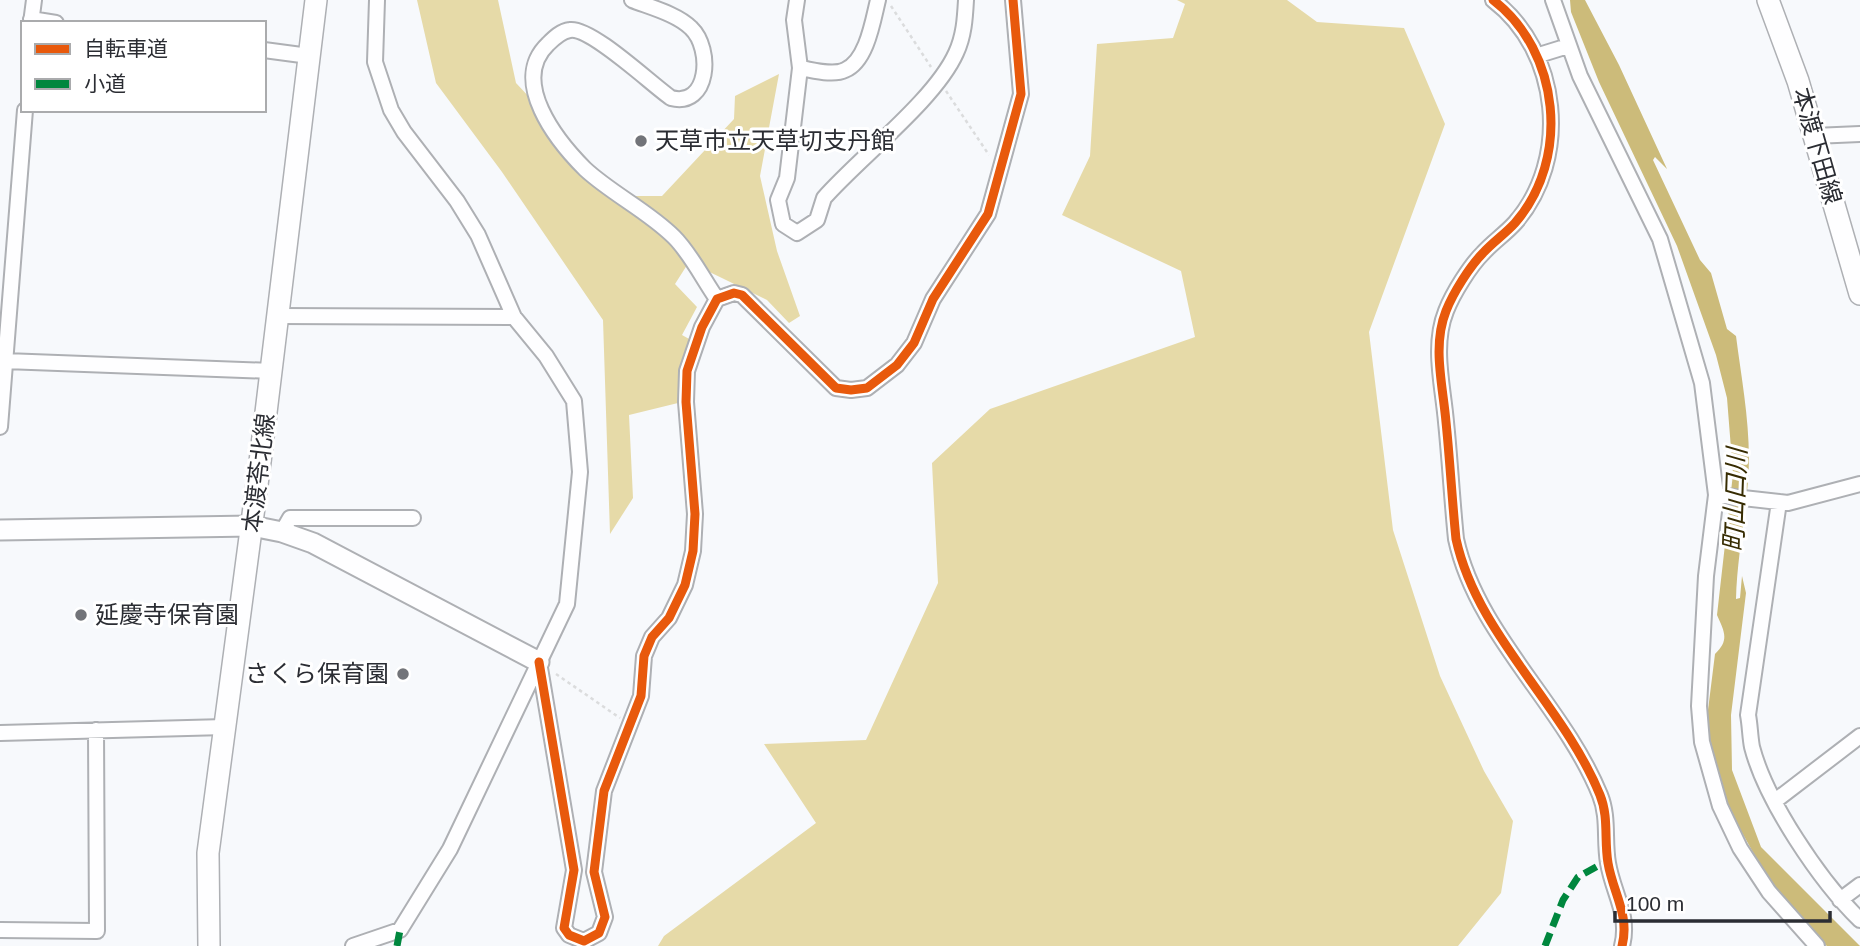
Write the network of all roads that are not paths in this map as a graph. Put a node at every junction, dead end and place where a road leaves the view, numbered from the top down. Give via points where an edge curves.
1 (34, 0) edge
2 (316, 0) edge
3 (377, 0) edge
4 (632, 0) edge
5 (797, 0) edge
6 (878, 0) edge
7 (966, 0) edge
8 (1013, 0) edge
9 (1493, 0) edge
10 (1553, 0) edge
11 (1768, 0) edge
12 (31, 21) edge
13 (1568, 46) junction
14 (266, 50) edge
15 (1539, 55) junction
16 (309, 56) junction
17 (800, 68) junction
18 (25, 112) edge
19 (1860, 134) edge
20 (1814, 136) junction
21 (1860, 294) edge
22 (717, 299) junction
23 (279, 316) junction
24 (514, 317) junction
25 (5, 361) junction
26 (272, 371) junction
27 (0, 427) edge
28 (1860, 484) edge
29 (1722, 496) junction
30 (1776, 502) junction
31 (413, 518) dead end
32 (252, 526) junction
33 (0, 530) edge
34 (282, 532) junction
35 (539, 662) junction
36 (225, 727) junction
37 (96, 730) junction
38 (0, 733) edge
39 (1860, 736) edge
40 (1775, 801) junction
41 (1860, 885) edge
42 (1840, 900) junction
43 (1860, 920) edge
44 (0, 930) edge
45 (209, 946) edge
46 (353, 946) edge
47 (1622, 946) edge
48 (1816, 946) edge

1 - 12 street
2 - 16 main road, 本渡苓北線
3 - 24 street via 376,62 391,110 478,235
4 - 22 street via 691,27 701,44 704,67 701,87 694,96 683,101 671,98 589,35 571,29 557,35 538,59 533,84 536,97 546,119 585,168 674,238
5 - 17 street via 794,20
6 - 17 street via 872,26 854,64 831,73
7 - 17 street via 956,54 824,198 813,225 797,233 783,224 778,207 788,178
8 - 22 street via 1021,94 988,214 897,365 867,388 836,388 742,295
9 - 15 street via 1511,15
10 - 13 street
11 - 20 main road, 本渡下田線
13 - 15 street
13 - 29 street via 1660,239 1702,383
14 - 16 street
15 - 47 street via 1552,132 1547,163 1528,204 1515,223 1481,254 1446,311 1440,369 1452,504 1462,565 1477,598 1570,740 1599,793 1605,811 1607,861 1626,930
16 - 23 main road, 本渡苓北線
18 - 25 street
19 - 20 street
20 - 21 main road, 本渡下田線
22 - 35 street via 687,371 693,551 685,585 644,656 641,696 632,726 614,759 599,816 594,872 605,906 604,926 592,939 576,939 564,928 574,870
23 - 24 street
23 - 26 main road, 本渡苓北線
24 - 35 street via 574,401 580,472 567,604
25 - 26 street
25 - 27 street
26 - 32 main road, 本渡苓北線
28 - 30 street
29 - 30 street
29 - 48 street via 1706,576 1699,706 1702,742 1720,806 1741,848 1769,892
30 - 40 street via 1748,715 1752,748
31 - 34 street via 290,518
32 - 33 street
32 - 34 street
32 - 36 main road, 本渡苓北線
34 - 35 street via 313,543
35 - 46 street via 450,849 400,930
36 - 37 street
36 - 45 main road, 本渡苓北線 via 208,853
37 - 38 street
37 - 44 street via 97,931
39 - 40 street
40 - 42 street
41 - 42 street
42 - 43 street

